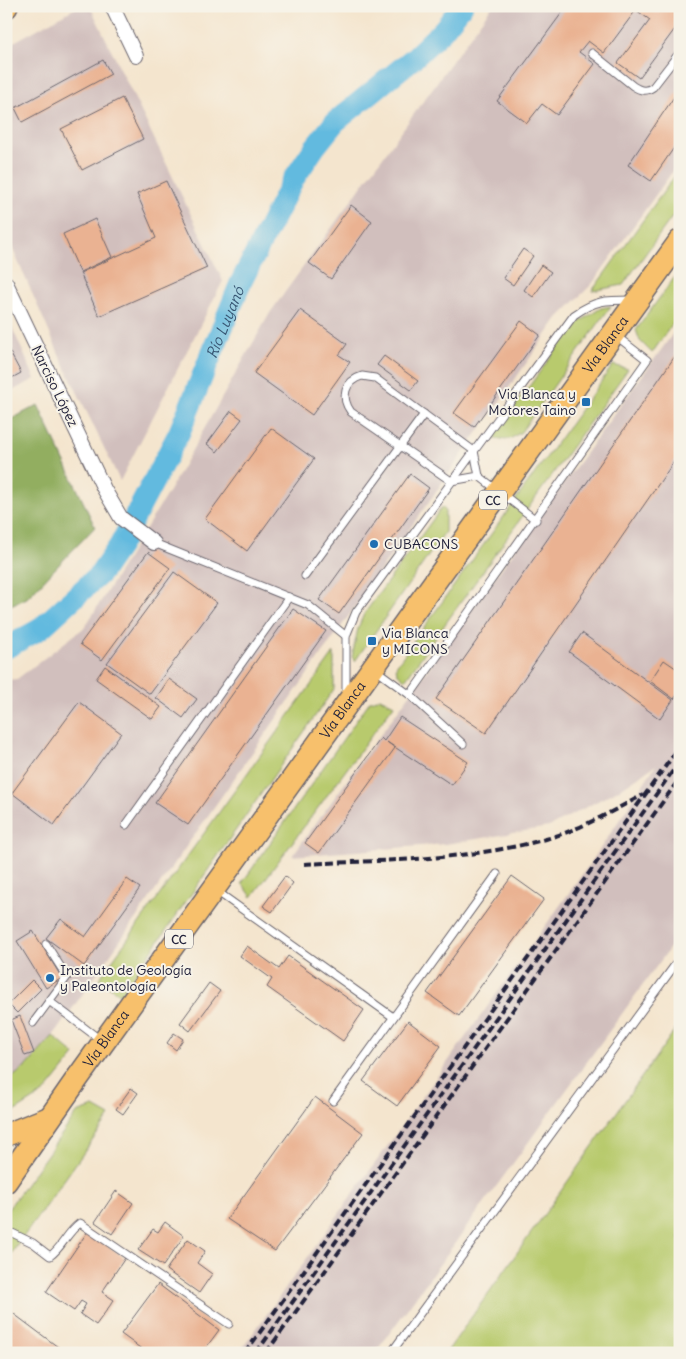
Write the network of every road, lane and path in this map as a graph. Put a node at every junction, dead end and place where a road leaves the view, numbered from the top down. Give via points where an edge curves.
1 (112, 6) edge
2 (680, 52) edge
3 (592, 54) dead end
4 (136, 56) dead end
5 (680, 241) edge
6 (6, 283) edge
7 (636, 300) junction
8 (612, 333) junction
9 (424, 414) junction
10 (401, 446) junction
11 (474, 451) junction
12 (479, 476) junction
13 (451, 481) junction
14 (499, 492) junction
15 (536, 520) junction
16 (154, 543) joint
17 (305, 576) dead end
18 (289, 597) junction
19 (346, 636) junction
20 (373, 668) junction
21 (410, 695) junction
22 (346, 707) junction
23 (463, 744) dead end
24 (126, 825) dead end
25 (497, 874) dead end
26 (215, 890) junction
27 (46, 944) dead end
28 (680, 958) edge
29 (49, 1000) junction
30 (393, 1017) junction
31 (33, 1023) dead end
32 (104, 1042) junction
33 (333, 1101) dead end
34 (49, 1118) junction
35 (6, 1135) edge
36 (6, 1181) edge
37 (6, 1230) edge
38 (229, 1324) dead end
39 (391, 1353) edge

1 - 4 street
2 - 3 lane via 648,90 641,90
5 - 7 main road, Vía Blanca / CC
6 - 16 street, Narciso López via 104,489 121,518
7 - 8 main road, Vía Blanca / CC
7 - 11 lane via 607,300 590,304 574,315
8 - 14 main road, Vía Blanca / CC
8 - 15 lane via 647,360
9 - 10 lane
9 - 10 lane via 374,378 362,376 350,382 344,400 351,412
9 - 11 lane
10 - 13 lane
10 - 17 lane
11 - 12 lane
11 - 13 lane
12 - 13 lane
12 - 14 lane
13 - 19 lane via 356,612
14 - 15 lane
14 - 20 main road, Vía Blanca / CC
15 - 21 lane
16 - 18 lane
18 - 19 lane via 308,605
18 - 24 lane
19 - 22 lane
20 - 21 lane
20 - 22 main road, Vía Blanca / CC
21 - 23 lane
22 - 26 main road, Vía Blanca / CC
25 - 30 lane
26 - 30 lane
26 - 32 main road, Vía Blanca / CC
27 - 29 lane via 67,976
28 - 39 lane
29 - 31 lane
29 - 32 lane
30 - 33 lane
32 - 34 main road, Vía Blanca / CC
34 - 35 main road
34 - 36 main road, Vía Blanca / CC
37 - 38 lane via 33,1243 50,1256 72,1228 80,1223

